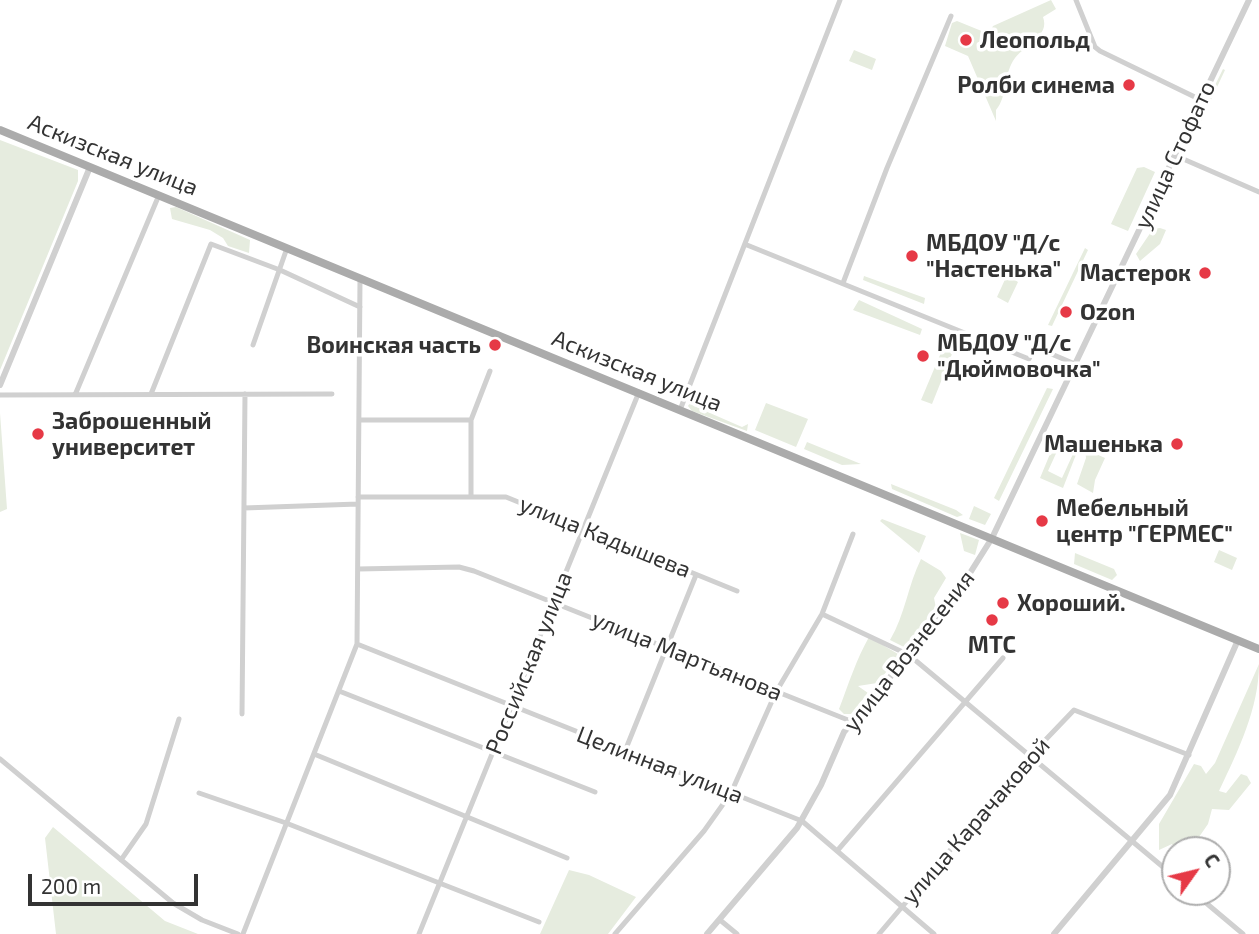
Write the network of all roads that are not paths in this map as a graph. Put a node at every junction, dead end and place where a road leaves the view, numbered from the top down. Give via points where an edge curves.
1 (841, 0) edge
2 (1076, 0) edge
3 (1250, 0) edge
4 (951, 16) dead end
5 (1201, 100) junction
6 (0, 130) edge
7 (1174, 155) junction
8 (90, 167) junction
9 (1259, 191) edge
10 (159, 195) junction
11 (747, 244) junction
12 (287, 248) junction
13 (280, 270) junction
14 (360, 279) junction
15 (843, 283) junction
16 (360, 307) junction
17 (253, 345) dead end
18 (1075, 364) junction
19 (490, 371) dead end
20 (0, 385) edge
21 (639, 392) junction
22 (150, 394) junction
23 (245, 394) junction
24 (332, 394) dead end
25 (0, 395) edge
26 (75, 395) junction
27 (680, 410) junction
28 (359, 420) junction
29 (471, 420) junction
30 (471, 497) junction
31 (358, 501) junction
32 (244, 508) junction
33 (582, 529) junction
34 (853, 534) dead end
35 (992, 538) junction
36 (358, 569) junction
37 (696, 575) junction
38 (737, 591) dead end
39 (553, 603) junction
40 (822, 614) junction
41 (1238, 640) junction
42 (357, 644) junction
43 (667, 648) junction
44 (1259, 649) edge
45 (909, 655) junction
46 (1003, 658) dead end
47 (339, 691) junction
48 (776, 692) junction
49 (966, 701) junction
50 (512, 707) junction
51 (242, 714) dead end
52 (179, 719) dead end
53 (853, 722) junction
54 (625, 751) junction
55 (493, 753) junction
56 (314, 754) junction
57 (1189, 755) junction
58 (1030, 756) junction
59 (0, 759) edge
60 (595, 792) dead end
61 (199, 793) dead end
62 (731, 793) junction
63 (467, 817) junction
64 (802, 821) junction
65 (286, 823) junction
66 (1131, 843) junction
67 (837, 852) junction
68 (568, 858) dead end
69 (121, 860) junction
70 (1161, 866) edge
71 (441, 882) junction
72 (1210, 906) edge
73 (902, 907) junction
74 (720, 920) junction
75 (538, 922) dead end
76 (241, 934) edge
77 (419, 934) edge
78 (615, 934) edge
79 (707, 934) edge
80 (737, 934) edge
81 (879, 934) edge
82 (934, 934) edge
83 (1054, 934) edge
84 (1243, 934) edge

1 - 11 street
2 - 5 street via 1095,47
3 - 5 street, улица Стофато
4 - 15 street
5 - 7 street, улица Стофато
6 - 8 main road, Аскизская улица
7 - 9 street
7 - 18 street, улица Стофато
8 - 10 main road, Аскизская улица
8 - 20 street
10 - 12 main road, Аскизская улица
10 - 26 street
11 - 15 street
11 - 27 street
12 - 13 street
12 - 14 main road, Аскизская улица
13 - 16 street
13 - 17 street
13 - 22 street via 211,244
14 - 16 street
14 - 21 main road, Аскизская улица
15 - 18 street via 1029,359 1035,347
16 - 28 street
18 - 35 street, улица Стофато
19 - 29 street
21 - 27 main road, Аскизская улица
21 - 33 street, Российская улица
22 - 23 street
22 - 26 street
23 - 24 street
23 - 32 street
25 - 26 street
27 - 35 main road, Аскизская улица
28 - 29 street
28 - 31 street
29 - 30 street
30 - 31 street, улица Кадышева
30 - 33 street, улица Кадышева via 506,497
31 - 32 street, улица Кадышева
31 - 36 street
32 - 51 street
33 - 37 street, улица Кадышева
33 - 39 street, Российская улица
34 - 40 street
35 - 41 main road, Аскизская улица
35 - 45 street, улица Вознесения via 964,585
36 - 39 street, улица Мартьянова via 459,567
36 - 42 street
37 - 38 street, улица Кадышева
37 - 43 street
39 - 43 street, улица Мартьянова
39 - 50 street, Российская улица
40 - 45 street
40 - 48 street
41 - 44 main road, Аскизская улица
41 - 57 street
42 - 47 street
42 - 50 street, Целинная улица
43 - 48 street, улица Мартьянова
43 - 54 street
45 - 49 street
45 - 53 street, улица Вознесения
46 - 49 street
47 - 55 street
47 - 56 street
48 - 53 street, улица Мартьянова
48 - 62 street
49 - 58 street
49 - 67 street
50 - 54 street, Целинная улица
50 - 55 street, Российская улица
52 - 69 street via 146,824
53 - 64 street, улица Вознесения
54 - 62 street, Целинная улица
55 - 60 street
55 - 63 street, Российская улица
56 - 63 street
56 - 65 street
57 - 58 street, улица Карачаковой via 1074,710
57 - 66 street via 1170,795
58 - 66 street
58 - 73 street, улица Карачаковой
59 - 69 street
61 - 65 street
62 - 64 street, Целинная улица
62 - 78 street
63 - 68 street
63 - 71 street, Российская улица
64 - 67 street, Целинная улица
64 - 74 street, улица Вознесения
65 - 71 street
65 - 76 street
66 - 70 street
66 - 83 street
67 - 73 street, Целинная улица
69 - 76 street via 173,903
71 - 75 street
71 - 77 street, Российская улица
72 - 84 street
73 - 81 street, улица Карачаковой
73 - 82 street, Целинная улица
74 - 79 street, улица Вознесения
74 - 80 street

